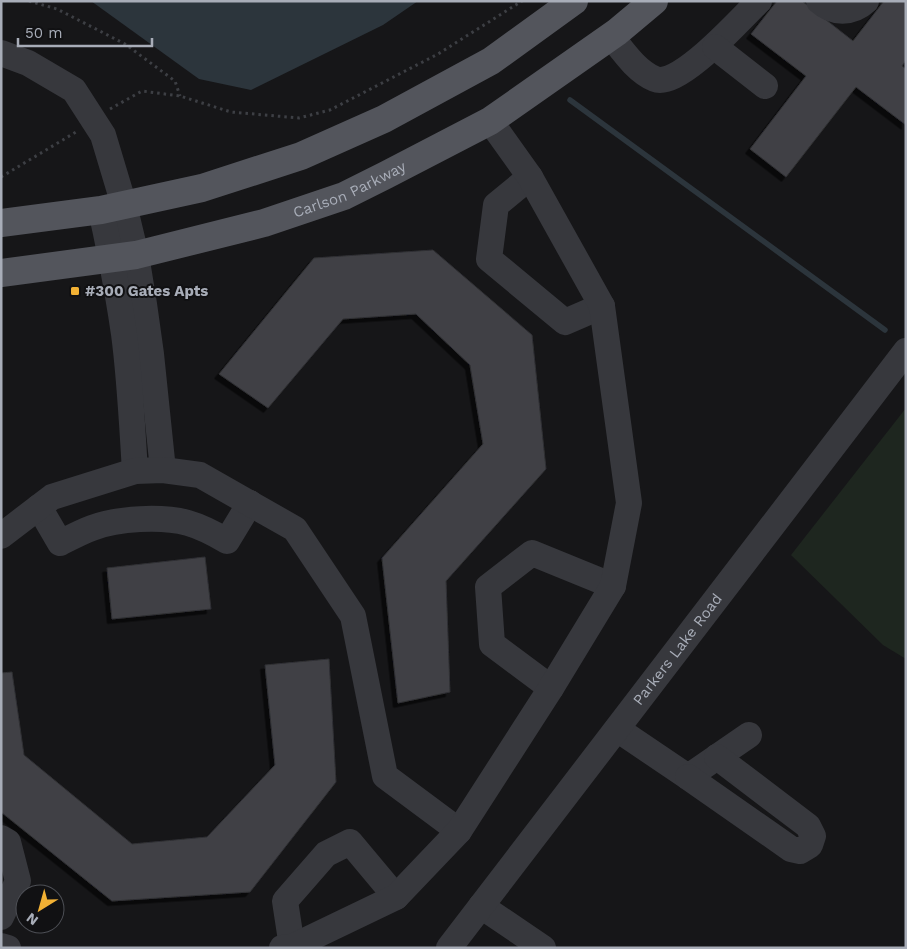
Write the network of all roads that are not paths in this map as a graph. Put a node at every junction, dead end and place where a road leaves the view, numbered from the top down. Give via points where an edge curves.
1 (574, 1) edge
2 (654, 1) edge
3 (759, 1) edge
4 (819, 1) edge
5 (866, 1) edge
6 (611, 36) junction
7 (714, 46) junction
8 (1, 53) edge
9 (765, 86) dead end
10 (490, 121) junction
11 (530, 177) junction
12 (113, 207) junction
13 (1, 223) edge
14 (124, 256) junction
15 (1, 273) edge
16 (602, 306) junction
17 (906, 351) edge
18 (162, 470) junction
19 (135, 471) junction
20 (250, 503) junction
21 (39, 506) junction
22 (1, 536) edge
23 (613, 586) junction
24 (551, 688) junction
25 (617, 729) junction
26 (749, 735) dead end
27 (717, 757) junction
28 (688, 777) junction
29 (459, 832) junction
30 (1, 838) edge
31 (396, 897) junction
32 (481, 906) junction
33 (1, 917) edge
34 (1, 946) edge
35 (287, 947) edge
36 (8, 948) edge
37 (449, 948) edge
38 (543, 948) edge

1 - 12 main road via 490,62 334,143 202,188
2 - 6 main road, Carlson Parkway
3 - 7 street
4 - 5 street via 840,11 851,10
6 - 7 street via 645,73 663,81 679,74
6 - 10 main road, Carlson Parkway
7 - 9 street
8 - 12 street via 28,63 74,90 104,135
10 - 11 street
10 - 14 main road, Carlson Parkway via 344,196 264,223
11 - 16 street
11 - 16 street via 496,205 488,259 565,322
12 - 13 main road
12 - 14 street
14 - 15 main road, Carlson Parkway
14 - 18 street via 149,337
14 - 19 street via 124,334
16 - 23 street via 629,503
17 - 25 street, Parkers Lake Road
18 - 19 street
18 - 20 street via 200,475
19 - 21 street via 52,497
20 - 21 street via 227,541 186,523 155,520 122,521 92,528 60,543
20 - 29 street via 296,529 353,616 385,776
21 - 22 street
23 - 24 street
23 - 24 street via 532,553 488,587 492,644
24 - 29 street
25 - 28 street
25 - 32 street, Parkers Lake Road
26 - 27 street
27 - 28 street
27 - 28 street via 808,826 812,836 810,845 800,851 791,849
29 - 31 street
30 - 33 street via 8,842 18,881
31 - 35 street
31 - 35 street via 350,842 326,854 285,901
32 - 37 street, Parkers Lake Road
32 - 38 street
34 - 36 street

